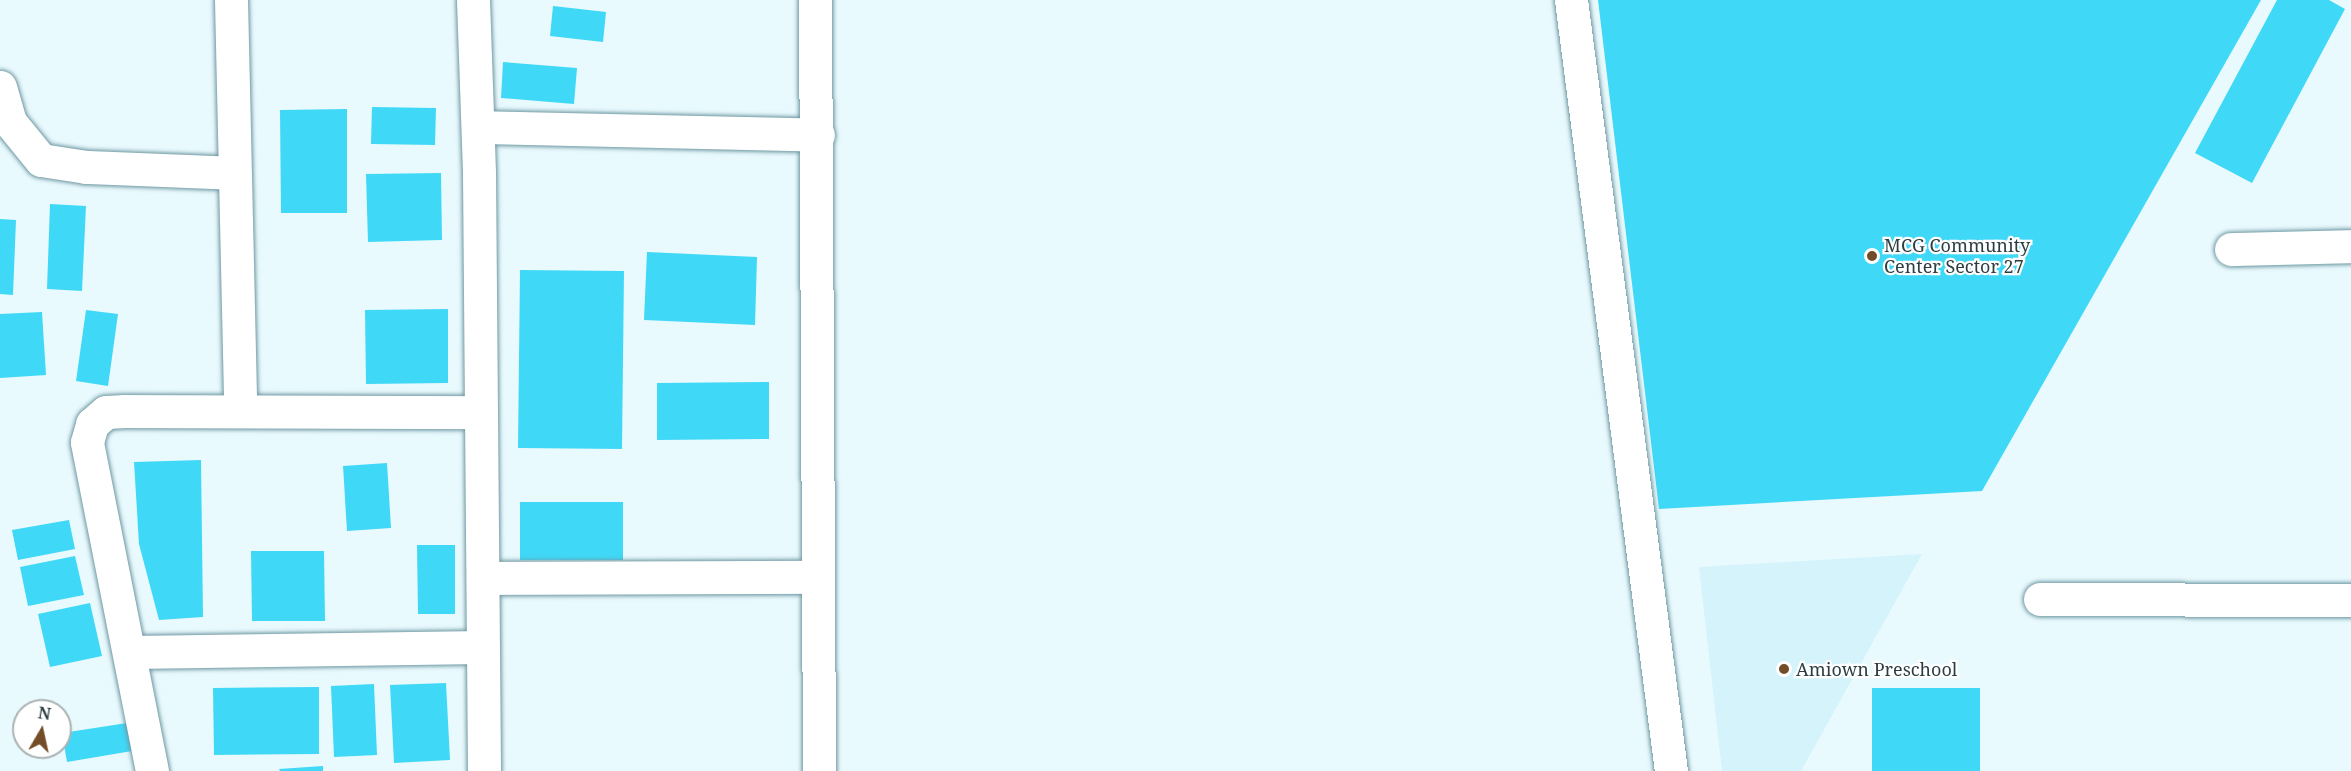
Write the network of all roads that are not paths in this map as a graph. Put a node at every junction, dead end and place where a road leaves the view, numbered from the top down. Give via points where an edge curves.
1 (231, 0) edge
2 (473, 0) edge
3 (815, 0) edge
4 (1571, 0) edge
5 (0, 87) edge
6 (478, 128) junction
7 (818, 135) junction
8 (233, 173) junction
9 (2351, 246) edge
10 (2231, 249) dead end
11 (240, 411) junction
12 (481, 412) junction
13 (818, 577) junction
14 (483, 578) junction
15 (2040, 599) dead end
16 (2351, 600) edge
17 (483, 647) junction
18 (131, 652) junction
19 (152, 771) edge
20 (484, 771) edge
21 (819, 771) edge
22 (1671, 771) edge

1 - 8 street
2 - 6 street
3 - 7 street
4 - 22 street
5 - 8 street via 10,122 40,159 86,167
6 - 7 street
6 - 12 street
7 - 13 street
8 - 11 street
9 - 10 street
11 - 12 street
11 - 18 street via 116,411 106,412 92,424 87,442
12 - 14 street
13 - 14 street
13 - 21 street
14 - 17 street
15 - 16 street
17 - 18 street
17 - 20 street
18 - 19 street

